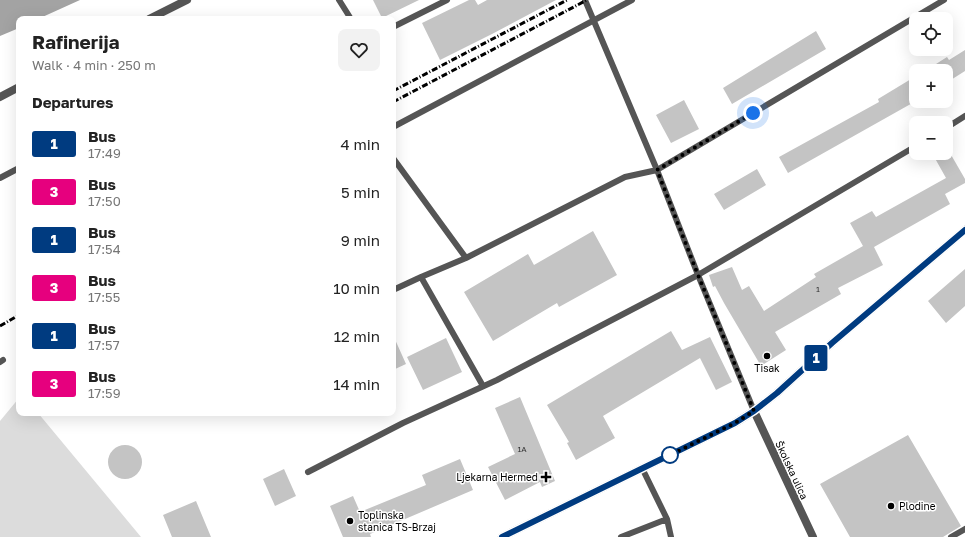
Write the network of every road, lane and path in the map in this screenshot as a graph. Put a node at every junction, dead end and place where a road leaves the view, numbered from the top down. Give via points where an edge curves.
1 (187, 0) edge
2 (339, 0) edge
3 (447, 0) edge
4 (585, 0) edge
5 (632, 0) edge
6 (944, 0) edge
7 (155, 16) edge
8 (349, 16) edge
9 (593, 20) junction
10 (396, 26) edge
11 (16, 89) edge
12 (0, 97) edge
13 (965, 116) edge
14 (953, 124) edge
15 (396, 125) edge
16 (909, 150) edge
17 (396, 162) edge
18 (16, 170) edge
19 (657, 170) junction
20 (0, 178) edge
21 (965, 230) edge
22 (466, 258) junction
23 (698, 275) junction
24 (421, 277) junction
25 (396, 289) edge
26 (483, 386) junction
27 (754, 411) junction
28 (642, 468) junction
29 (308, 472) dead end
30 (667, 519) junction
31 (965, 529) edge
32 (502, 537) edge
33 (621, 537) edge
34 (671, 537) edge
35 (813, 537) edge
36 (951, 537) edge

1 - 7 street
2 - 8 lane
3 - 10 lane
4 - 9 lane
5 - 9 lane
6 - 19 lane
9 - 15 lane
9 - 19 lane
11 - 12 street
13 - 14 lane
16 - 23 lane
17 - 22 lane
18 - 20 lane
19 - 22 lane via 625,176
19 - 23 lane
21 - 27 main road
22 - 24 lane
23 - 26 lane
23 - 27 lane
24 - 25 lane
24 - 26 lane
26 - 29 lane via 403,423
27 - 28 main road via 735,423
27 - 35 street, Školska ulica
28 - 30 lane
28 - 32 main road
30 - 33 lane
30 - 34 lane
31 - 36 lane

